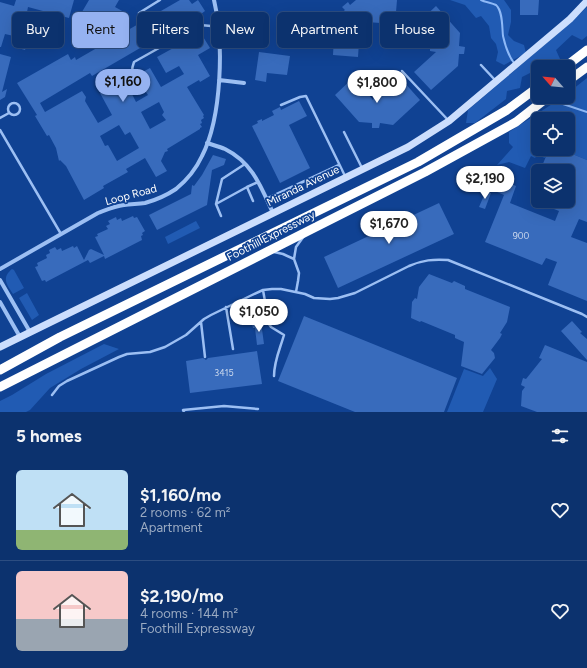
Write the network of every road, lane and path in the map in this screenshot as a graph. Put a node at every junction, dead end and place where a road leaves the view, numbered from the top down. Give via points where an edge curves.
1 (160, 0) edge
2 (214, 0) edge
3 (587, 1) edge
4 (141, 12) edge
5 (216, 12) edge
6 (211, 26) edge
7 (220, 48) edge
8 (587, 50) edge
9 (574, 60) edge
10 (481, 65) dead end
11 (587, 67) edge
12 (402, 71) dead end
13 (575, 76) edge
14 (219, 80) junction
15 (496, 82) junction
16 (244, 83) dead end
17 (531, 92) edge
18 (140, 93) dead end
19 (539, 104) edge
20 (281, 105) dead end
21 (9, 113) junction
22 (0, 118) edge
23 (449, 121) junction
24 (0, 130) edge
25 (344, 132) dead end
26 (207, 143) junction
27 (245, 164) junction
28 (339, 165) junction
29 (363, 170) junction
30 (346, 178) junction
31 (258, 182) junction
32 (247, 187) junction
33 (266, 199) junction
34 (253, 201) dead end
35 (216, 204) junction
36 (273, 213) junction
37 (221, 216) dead end
38 (308, 231) junction
39 (61, 234) junction
40 (268, 251) junction
41 (294, 259) junction
42 (0, 269) edge
43 (0, 280) edge
44 (263, 290) junction
45 (296, 292) junction
46 (0, 302) edge
47 (226, 307) junction
48 (587, 317) edge
49 (202, 322) junction
50 (30, 332) junction
51 (20, 337) junction
52 (0, 347) edge
53 (232, 350) dead end
54 (205, 357) dead end
55 (0, 370) edge
56 (274, 376) dead end
57 (0, 387) edge
58 (52, 395) dead end
59 (258, 409) dead end
60 (184, 412) edge

1 - 4 lane
2 - 5 street, Loop Road
3 - 15 street, Miranda Avenue via 570,19
6 - 18 lane via 200,26 134,62 131,69
7 - 14 street, Loop Road
8 - 9 highway
10 - 15 lane
11 - 13 highway
12 - 23 lane
14 - 16 street
14 - 26 street, Loop Road via 214,118
15 - 23 street, Miranda Avenue
17 - 55 highway, Foothill Expressway via 507,110 418,162 60,337
19 - 38 highway, Foothill Expressway via 516,122 425,172
20 - 28 lane via 300,96 306,96
21 - 21 lane via 18,114 21,110 19,104 11,103 8,107
21 - 22 lane
23 - 29 street, Miranda Avenue via 408,147
24 - 39 lane
25 - 29 lane
26 - 27 street via 224,149
26 - 39 street, Loop Road via 194,170 175,189 145,203 124,205 98,213
27 - 31 street
27 - 35 lane via 222,179
28 - 30 lane
28 - 33 lane
29 - 30 street, Miranda Avenue
30 - 36 street, Miranda Avenue
31 - 32 lane
31 - 33 street
32 - 34 lane
32 - 35 lane
33 - 36 street
35 - 37 lane
36 - 50 street, Miranda Avenue
38 - 40 highway, Foothill Expressway
38 - 41 lane via 296,247
39 - 42 street, Loop Road
40 - 41 lane
40 - 57 highway, Foothill Expressway
41 - 45 lane via 299,273
43 - 50 street
44 - 45 lane via 281,289
44 - 47 lane
44 - 56 lane via 269,324 284,335 275,360
45 - 48 lane via 314,298 338,298 355,293 416,263 434,259 448,260
46 - 51 street
47 - 49 lane
47 - 53 lane
49 - 54 lane
49 - 58 lane via 165,347 119,357 63,383
50 - 51 street, Miranda Avenue
51 - 52 street, Miranda Avenue
59 - 60 lane via 224,406 183,410

